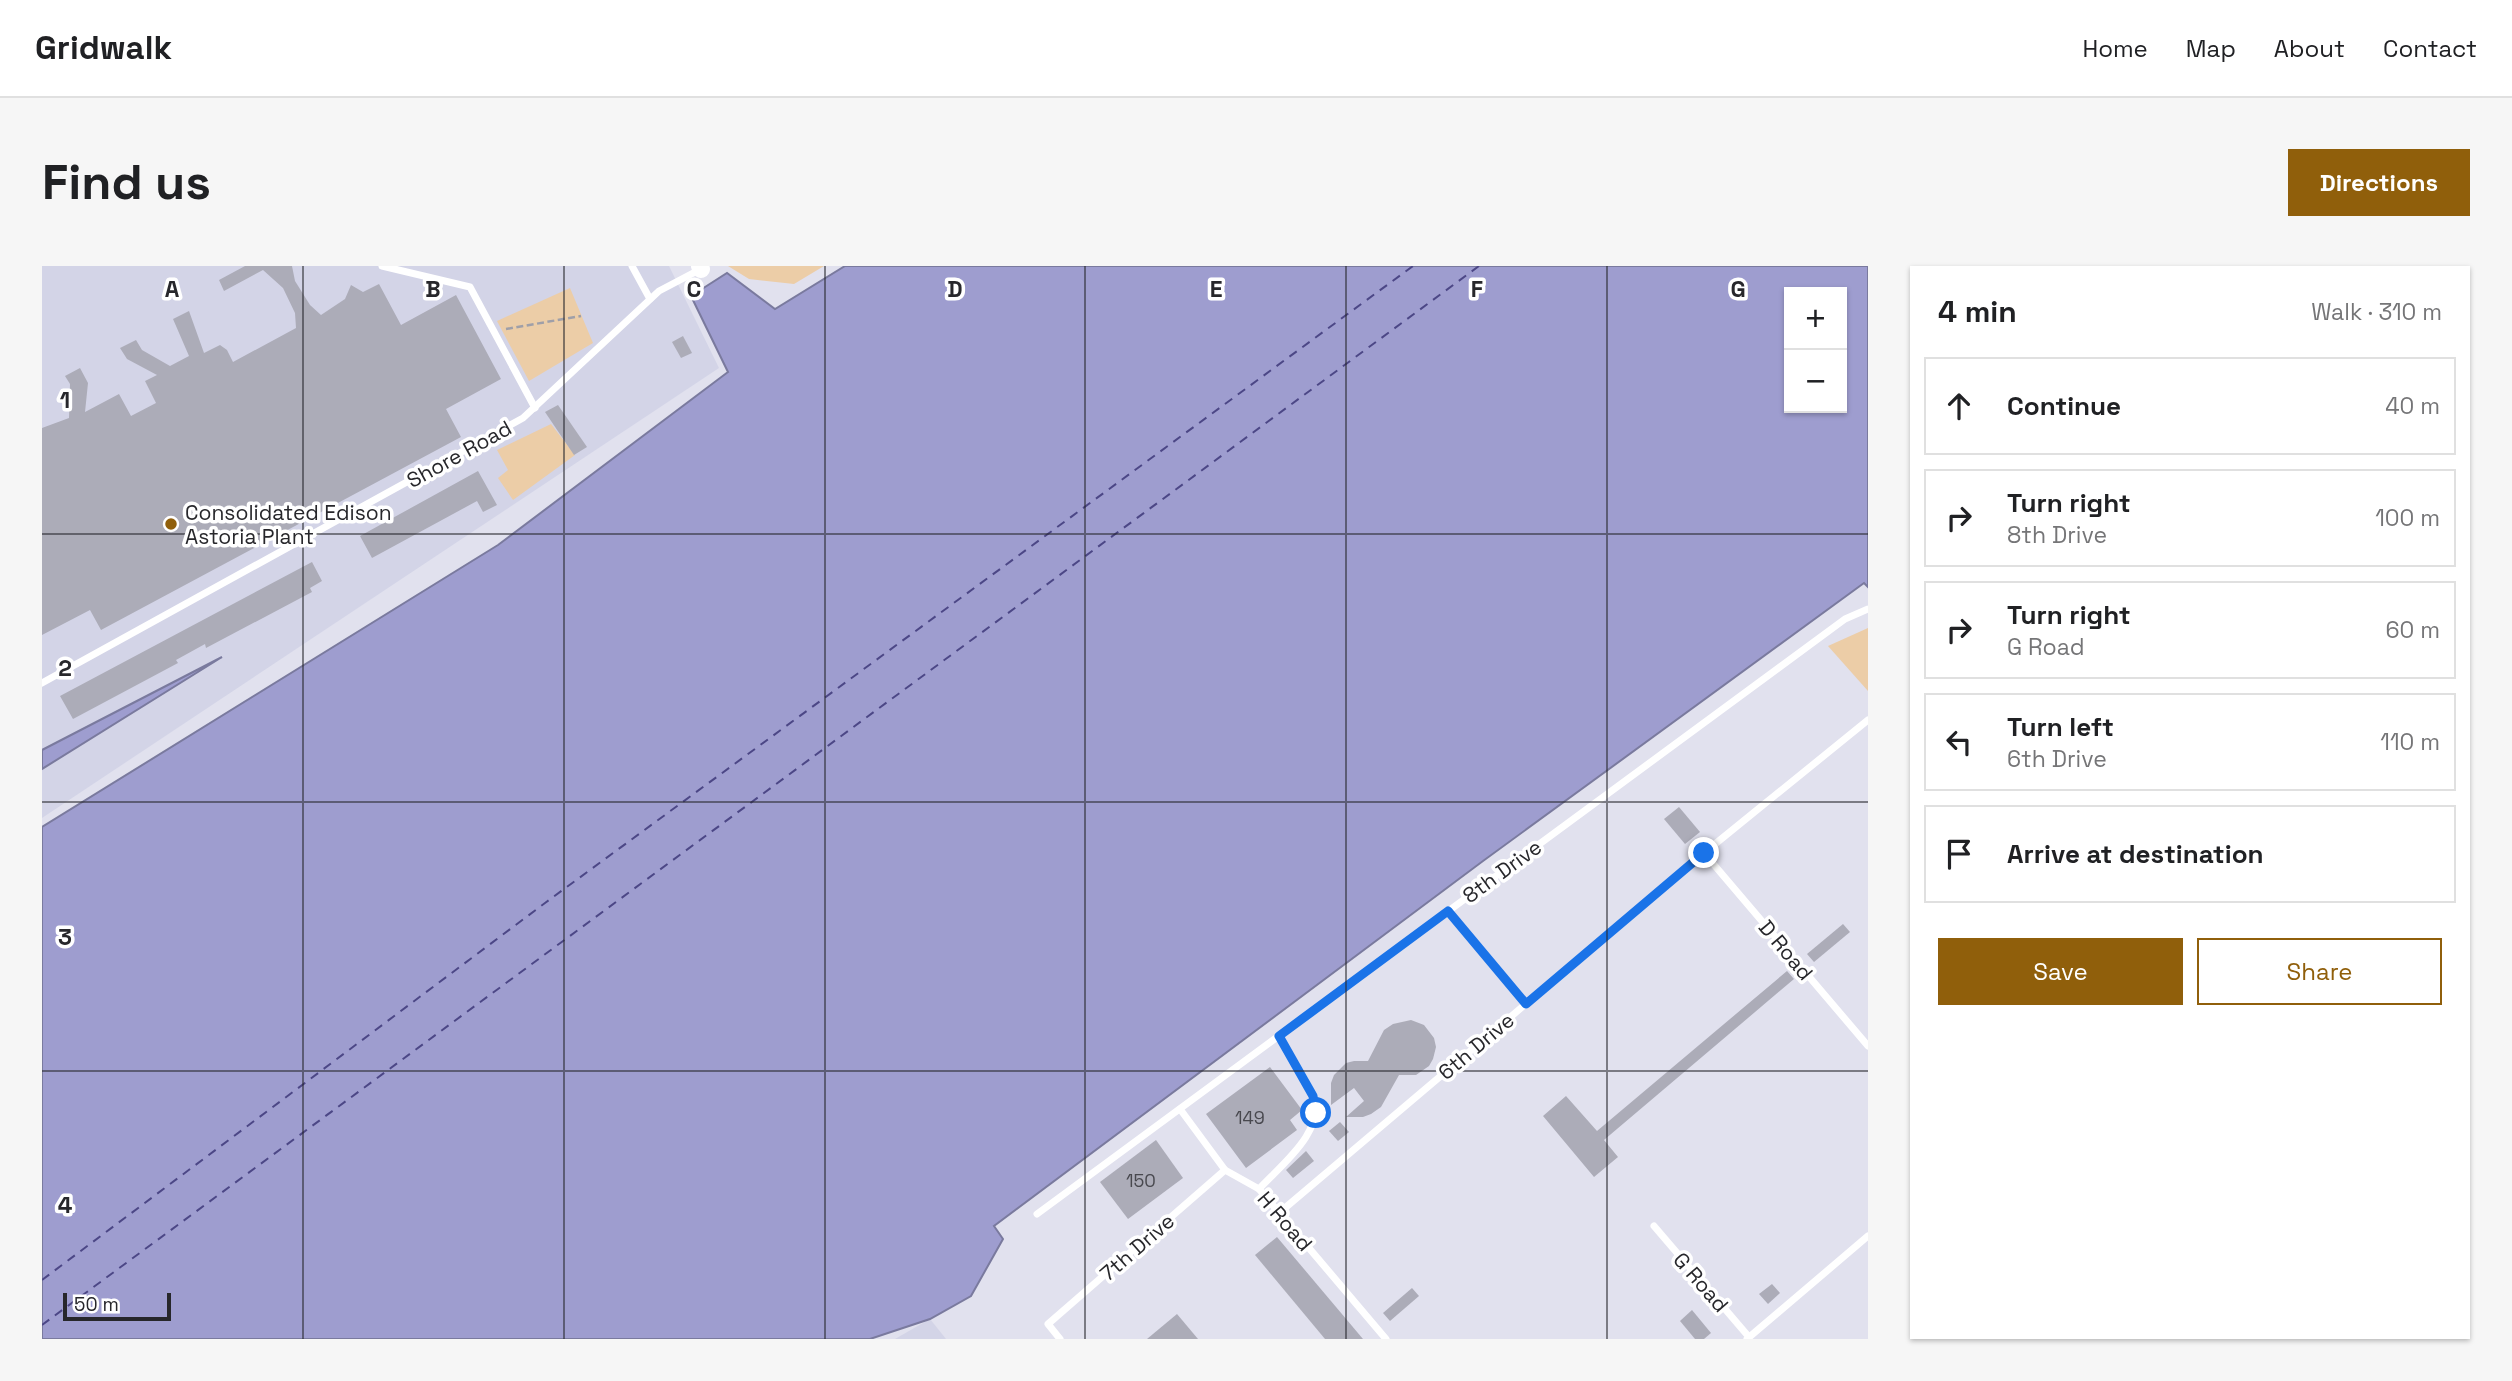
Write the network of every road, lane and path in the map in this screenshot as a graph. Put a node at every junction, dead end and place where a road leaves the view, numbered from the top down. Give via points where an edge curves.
1 (382, 266) edge
2 (632, 266) edge
3 (701, 267) edge
4 (650, 299) junction
5 (581, 316) dead end
6 (502, 330) dead end
7 (535, 408) junction
8 (1868, 609) edge
9 (42, 683) edge
10 (1868, 720) edge
11 (1704, 853) junction
12 (1448, 911) junction
13 (1526, 1004) junction
14 (1279, 1036) junction
15 (1868, 1046) edge
16 (1180, 1109) junction
17 (1225, 1170) junction
18 (1259, 1189) junction
19 (1279, 1213) junction
20 (1037, 1214) dead end
21 (1654, 1226) dead end
22 (1868, 1236) edge
23 (1748, 1338) edge
24 (1060, 1339) edge
25 (1386, 1339) edge

1 - 7 lane via 470,287
2 - 4 lane
3 - 4 lane, Shore Road
4 - 7 lane, Shore Road
5 - 6 path
7 - 9 lane, Shore Road
8 - 12 lane, 8th Drive via 1845,620
10 - 11 lane, 6th Drive
11 - 13 lane, 6th Drive
11 - 15 lane, D Road
12 - 13 lane
12 - 14 lane, 8th Drive
13 - 19 lane, 6th Drive
14 - 16 lane, 8th Drive
14 - 18 lane via 1313,1096 1316,1113 1305,1139
16 - 17 lane, H Road
16 - 20 lane, 8th Drive
17 - 18 lane, H Road
17 - 24 lane, 7th Drive via 1048,1324
18 - 19 lane, H Road
19 - 25 lane, H Road
21 - 23 lane, G Road
22 - 23 lane

